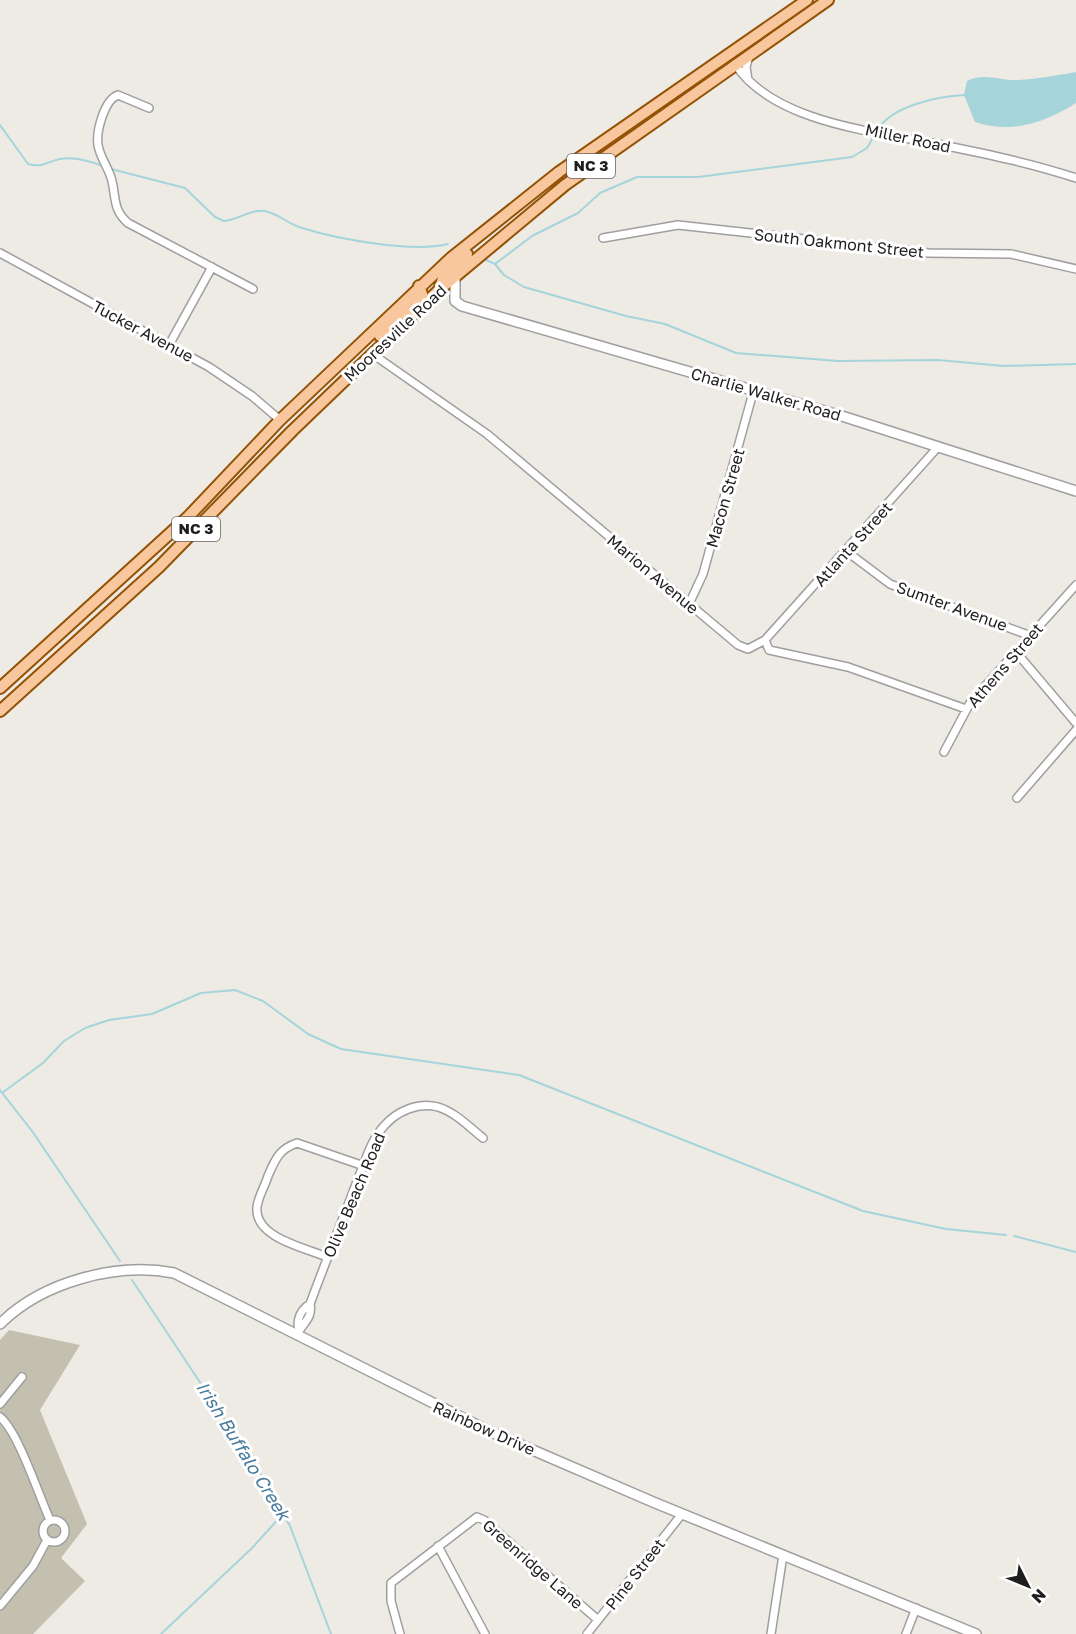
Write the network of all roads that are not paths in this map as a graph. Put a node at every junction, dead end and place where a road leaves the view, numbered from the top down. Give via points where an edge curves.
1 (807, 0) edge
2 (828, 0) edge
3 (778, 20) junction
4 (751, 53) junction
5 (735, 64) junction
6 (713, 66) junction
7 (748, 80) junction
8 (149, 108) dead end
9 (672, 109) junction
10 (1076, 178) edge
11 (502, 218) junction
12 (603, 238) dead end
13 (0, 253) edge
14 (212, 267) junction
15 (1076, 269) edge
16 (455, 278) junction
17 (419, 286) junction
18 (253, 289) dead end
19 (439, 290) junction
20 (455, 301) junction
21 (169, 345) junction
22 (371, 353) junction
23 (359, 365) junction
24 (754, 389) junction
25 (280, 420) junction
26 (939, 447) junction
27 (1076, 491) edge
28 (846, 551) junction
29 (1076, 585) edge
30 (110, 590) junction
31 (120, 602) junction
32 (689, 604) junction
33 (1030, 636) junction
34 (765, 640) junction
35 (1016, 652) junction
36 (0, 688) edge
37 (966, 709) junction
38 (0, 711) edge
39 (1076, 723) edge
40 (1076, 730) edge
41 (944, 752) dead end
42 (1017, 798) dead end
43 (483, 1138) dead end
44 (364, 1166) junction
45 (327, 1257) junction
46 (0, 1324) edge
47 (298, 1332) junction
48 (22, 1377) dead end
49 (0, 1404) edge
50 (0, 1417) edge
51 (682, 1514) junction
52 (50, 1520) junction
53 (48, 1540) junction
54 (438, 1546) junction
55 (783, 1555) junction
56 (0, 1606) edge
57 (916, 1608) junction
58 (598, 1620) junction
59 (400, 1634) edge
60 (485, 1634) edge
61 (587, 1634) edge
62 (771, 1634) edge
63 (906, 1634) edge
64 (976, 1634) edge

1 - 3 main road, Mooresville Road / NC 3
2 - 4 main road, Mooresville Road / NC 3
3 - 5 main road via 769,32 736,57
3 - 6 main road, Mooresville Road / NC 3
4 - 5 main road, Mooresville Road / NC 3
4 - 7 street via 746,67
5 - 7 street, Miller Road
5 - 9 main road, Mooresville Road / NC 3
6 - 9 main road
6 - 11 main road, Mooresville Road / NC 3 via 559,172
7 - 10 street, Miller Road via 777,102 820,118
8 - 14 street via 118,95 108,105 101,123 98,143 112,178 116,208 128,223
9 - 16 main road, Mooresville Road / NC 3 via 565,185
11 - 17 main road, Mooresville Road / NC 3
11 - 19 main road via 499,227 445,273
12 - 15 street, South Oakmont Street via 678,225 929,253 1011,254
13 - 21 street, Tucker Avenue
14 - 18 street
14 - 21 street
16 - 19 main road, Mooresville Road / NC 3
16 - 20 street
17 - 23 main road via 422,294 366,351
17 - 25 main road, Mooresville Road / NC 3
19 - 20 street, Charlie Walker Road
19 - 22 main road, Mooresville Road / NC 3
20 - 24 street, Charlie Walker Road
21 - 25 street, Tucker Avenue via 219,373
22 - 23 main road, Mooresville Road / NC 3
22 - 32 street, Marion Avenue via 487,434
23 - 31 main road, Mooresville Road / NC 3
24 - 26 street, Charlie Walker Road
24 - 32 street, Macon Street via 703,574
25 - 30 main road, Mooresville Road / NC 3 via 188,517
26 - 27 street, Charlie Walker Road
26 - 28 street, Atlanta Street
28 - 33 street, Sumter Avenue via 890,584
28 - 34 street, Atlanta Street
29 - 33 street, Athens Street
30 - 31 main road
30 - 36 main road, Mooresville Road / NC 3
31 - 38 main road, Mooresville Road / NC 3
32 - 34 street, Marion Avenue via 743,648
33 - 35 street, Athens Street
34 - 37 street via 769,650 848,667
35 - 37 street, Athens Street
35 - 39 street
37 - 41 street, Athens Street
40 - 42 street
43 - 44 street, Olive Beach Road via 438,1107 422,1106 399,1113 383,1127
44 - 45 street, Olive Beach Road
44 - 45 street via 297,1143 274,1160 257,1205 261,1223 275,1236
45 - 47 street, Olive Beach Road via 310,1304 303,1308 297,1323
46 - 47 street, Rainbow Drive via 36,1297 70,1283 126,1271 158,1270 195,1282
47 - 51 street, Rainbow Drive via 452,1414
48 - 49 street
50 - 52 street via 20,1448
51 - 55 street, Rainbow Drive
51 - 58 street, Pine Street
52 - 53 street via 43,1527
52 - 53 street via 61,1522 65,1532 58,1541
53 - 56 street
54 - 58 street, Greenridge Lane via 469,1521 477,1517 484,1520
54 - 59 street, Greenridge Lane via 391,1584 391,1601
54 - 60 street
55 - 57 street, Rainbow Drive
55 - 62 street
57 - 63 street
57 - 64 street, Rainbow Drive
58 - 61 street, Pine Street

